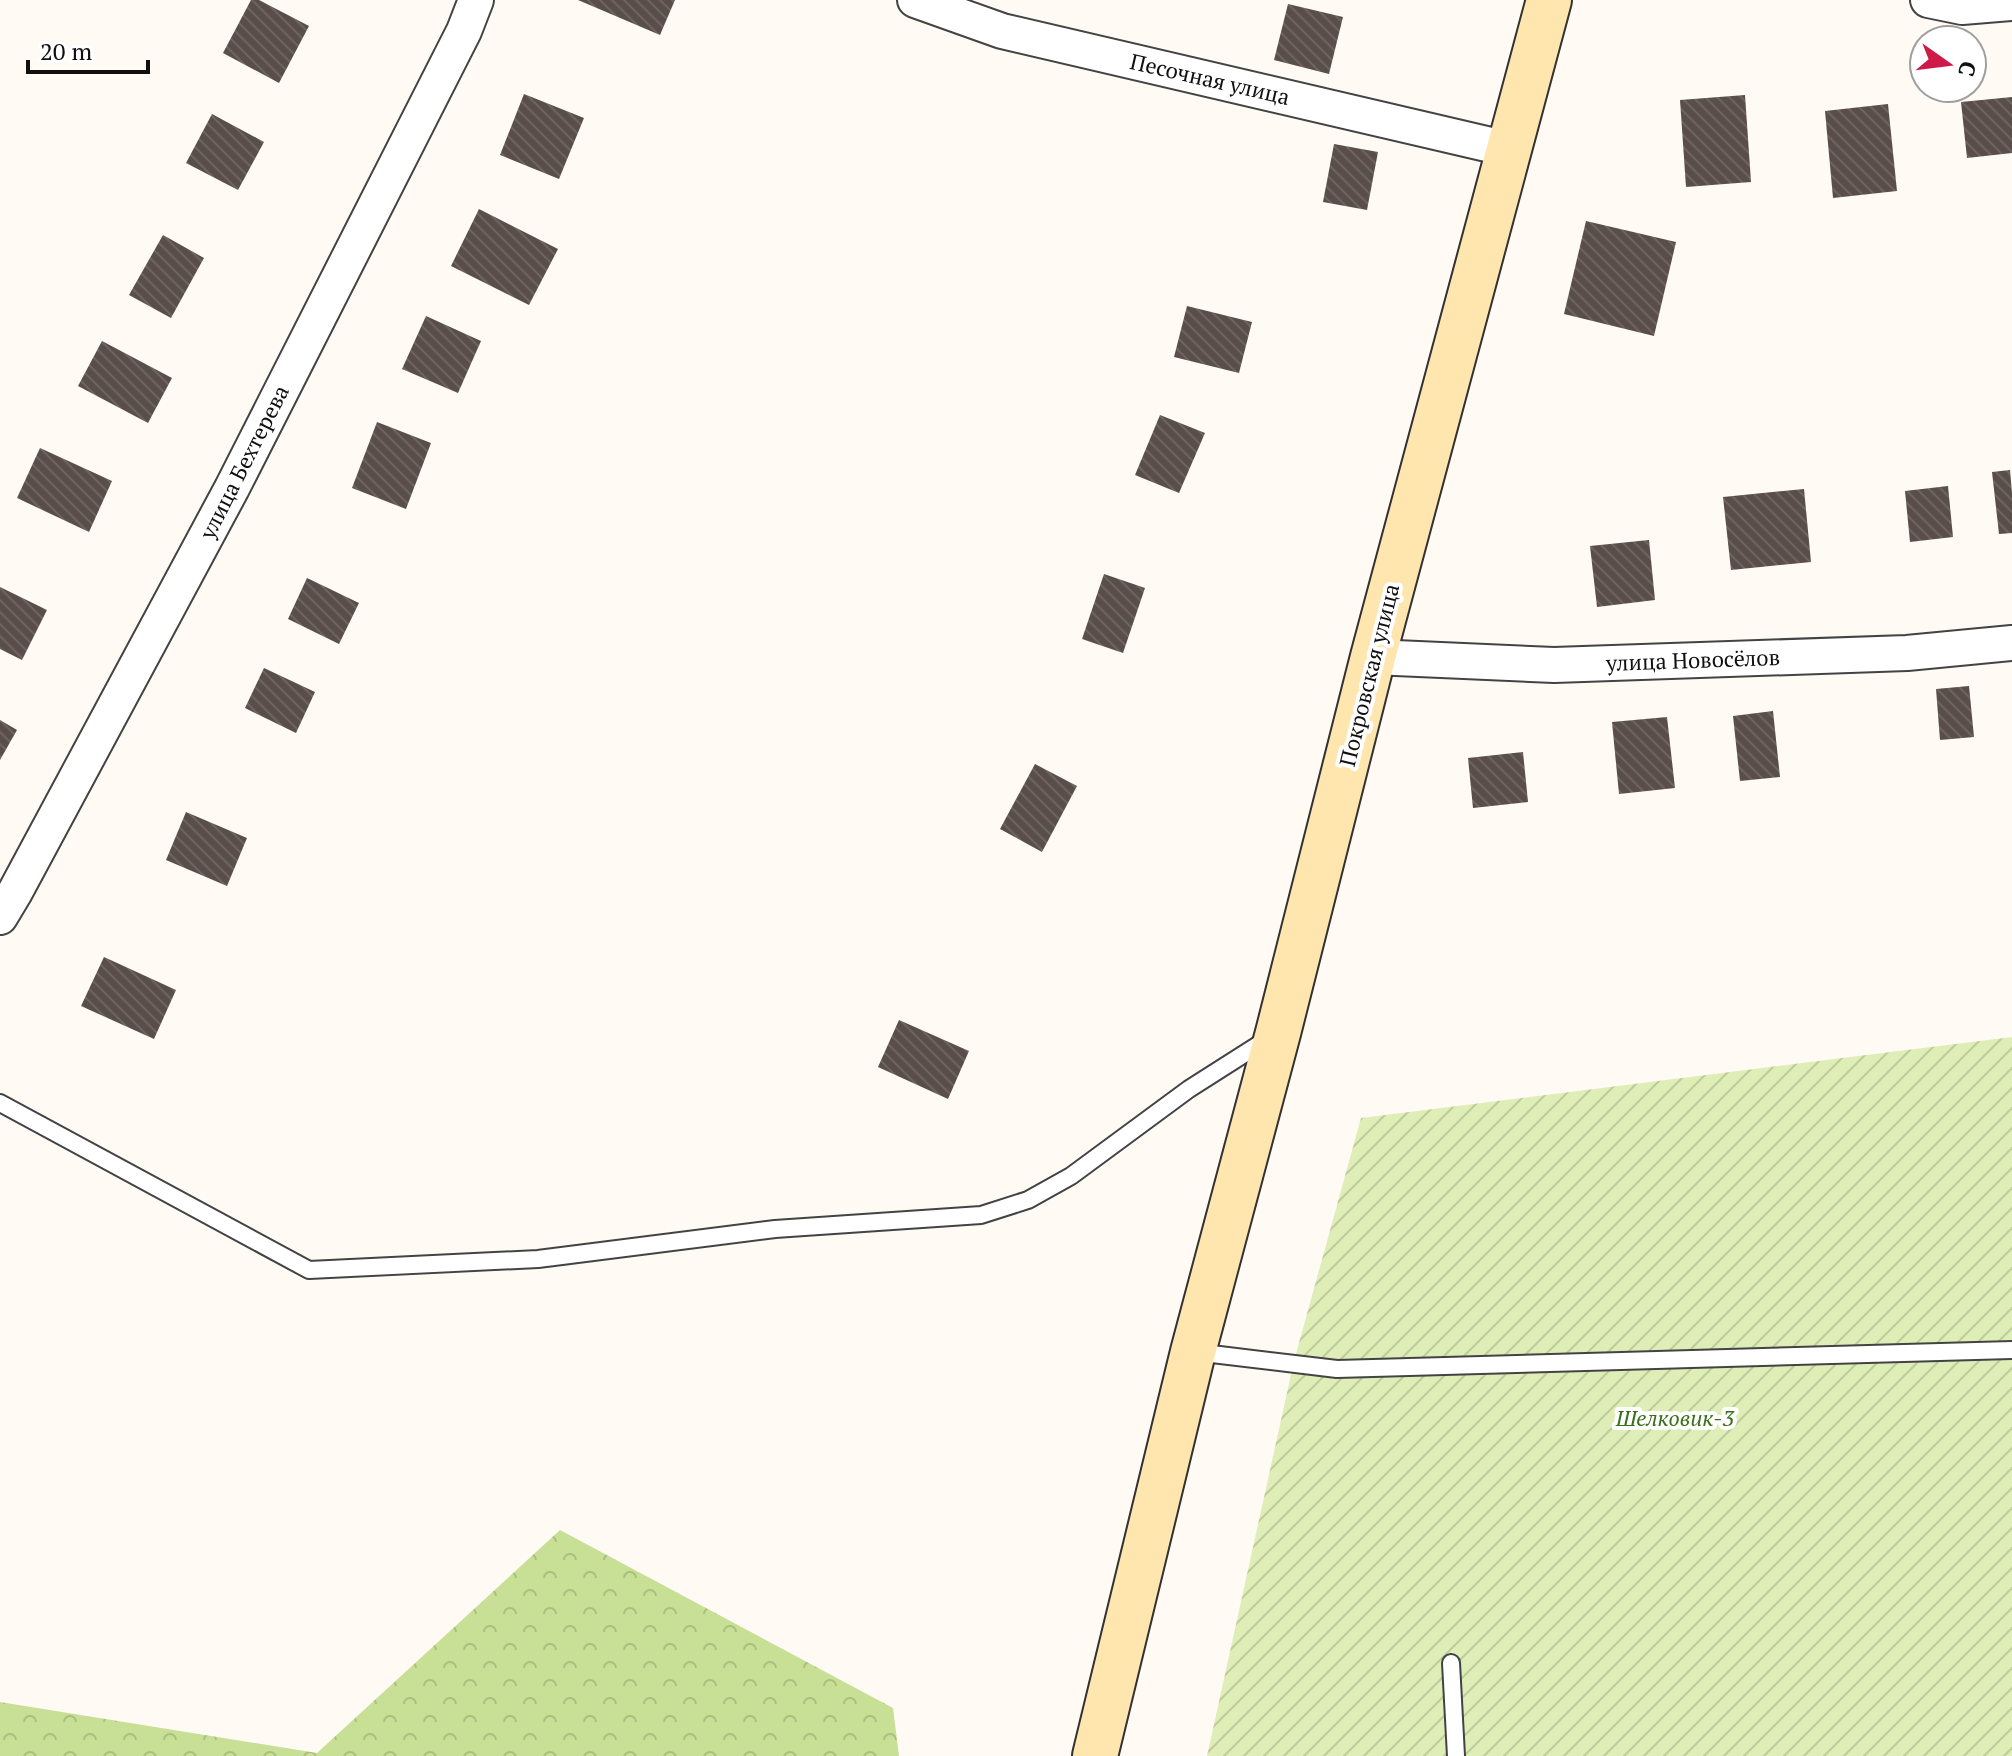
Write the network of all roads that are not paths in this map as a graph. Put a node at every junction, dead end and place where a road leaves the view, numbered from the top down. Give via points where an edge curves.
1 (476, 0) edge
2 (915, 0) edge
3 (1549, 0) edge
4 (1928, 0) edge
5 (2012, 3) edge
6 (1508, 149) junction
7 (2012, 643) edge
8 (1373, 657) junction
9 (0, 917) edge
10 (1278, 1033) junction
11 (0, 1103) edge
12 (2012, 1350) edge
13 (1193, 1352) junction
14 (1451, 1663) dead end
15 (1095, 1756) edge
16 (1456, 1756) edge

1 - 9 street, улица Бехтерева via 232,488
2 - 6 street, Песочная улица via 1002,31
3 - 6 street, Покровская улица
4 - 5 street via 1962,7
6 - 8 street, Покровская улица
7 - 8 street, улица Новосёлов via 1907,653 1554,665
8 - 10 street, Покровская улица
10 - 11 lane via 1189,1089 1071,1176 1028,1200 981,1215 775,1229 538,1259 309,1270
10 - 13 street, Покровская улица
12 - 13 lane via 1337,1369
13 - 15 street, Покровская улица
14 - 16 lane

